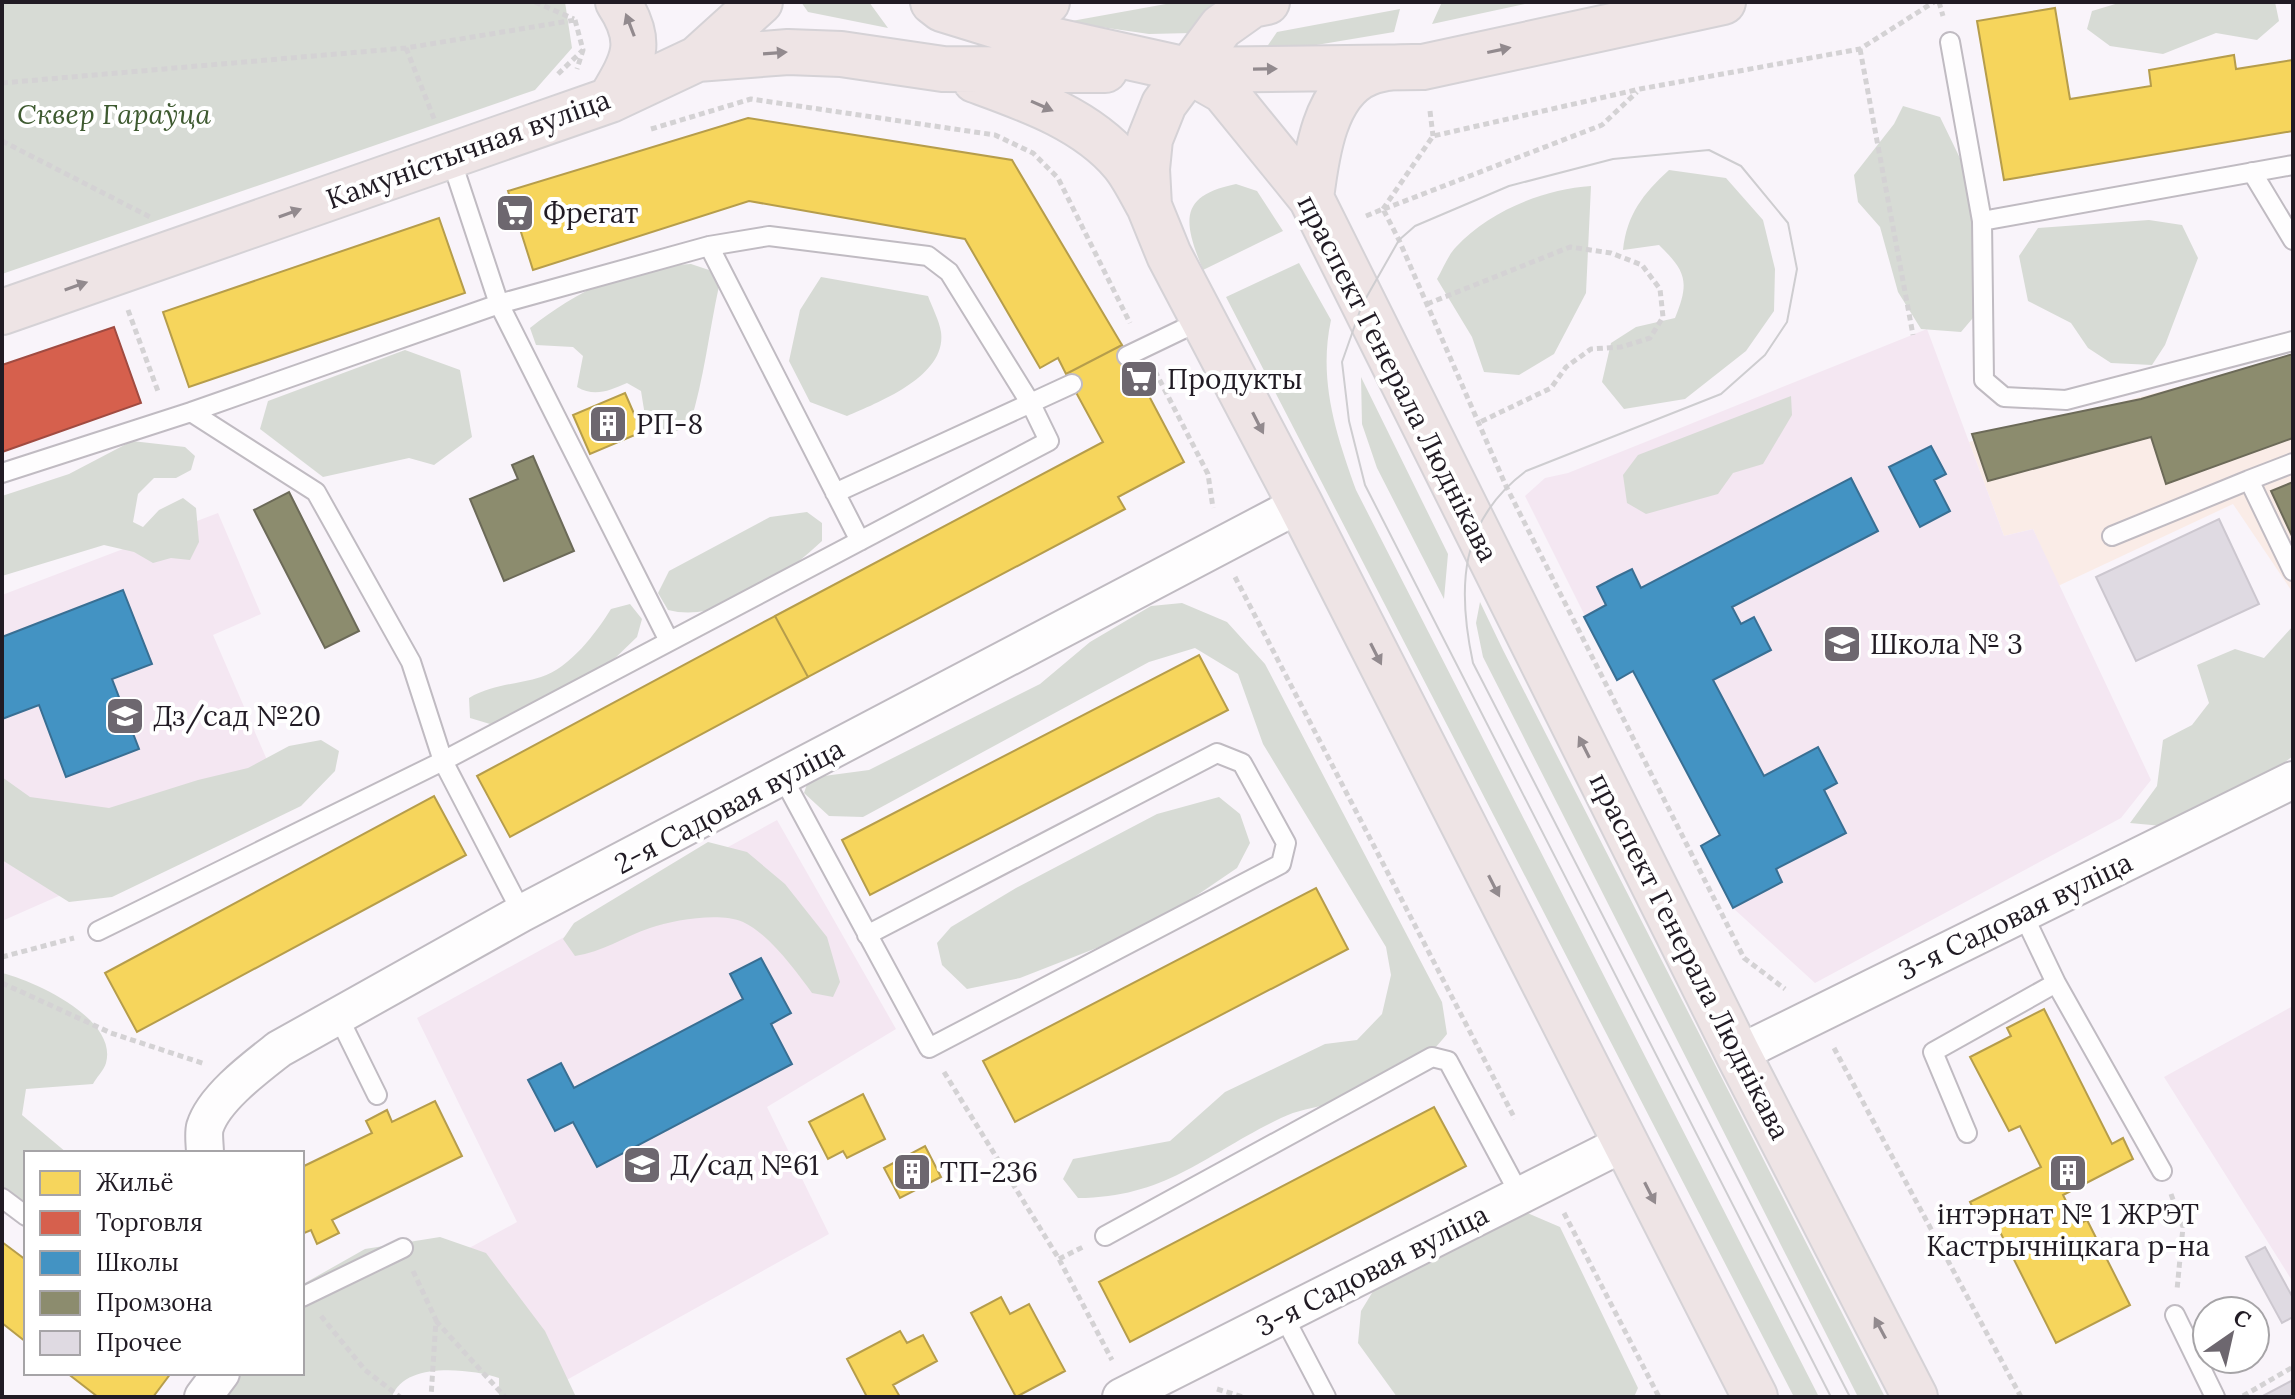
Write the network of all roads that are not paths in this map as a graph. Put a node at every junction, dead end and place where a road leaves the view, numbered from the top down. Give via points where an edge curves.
1 (618, 2) edge
2 (760, 2) edge
3 (1047, 2) edge
4 (1267, 2) edge
5 (1723, 2) edge
6 (938, 6) edge
7 (1950, 42) dead end
8 (697, 59) junction
9 (1423, 67) junction
10 (943, 69) junction
11 (1187, 70) junction
12 (592, 90) junction
13 (445, 144) junction
14 (2293, 165) edge
15 (2252, 172) junction
16 (1311, 198) junction
17 (1149, 206) junction
18 (1982, 221) junction
19 (2293, 240) edge
20 (709, 246) junction
21 (499, 304) junction
22 (2, 312) edge
23 (1204, 319) junction
24 (2293, 341) edge
25 (1127, 356) dead end
26 (1072, 384) dead end
27 (1031, 404) junction
28 (191, 412) junction
29 (2293, 463) edge
30 (2, 473) edge
31 (2249, 480) junction
32 (835, 493) junction
33 (1300, 504) junction
34 (2112, 536) dead end
35 (860, 541) junction
36 (2293, 571) edge
37 (668, 639) junction
38 (443, 761) junction
39 (783, 778) junction
40 (2293, 780) edge
41 (2022, 912) junction
42 (522, 913) junction
43 (98, 931) road end
44 (867, 935) junction
45 (2056, 983) junction
46 (338, 1016) junction
47 (1738, 1054) junction
48 (377, 1095) dead end
49 (1967, 1133) dead end
50 (1624, 1143) junction
51 (205, 1151) edge
52 (2162, 1171) road end
53 (1520, 1195) junction
54 (2, 1198) edge
55 (24, 1214) edge
56 (1105, 1236) dead end
57 (403, 1248) road end
58 (306, 1296) edge
59 (1283, 1315) junction
60 (2175, 1315) road end
61 (220, 1375) edge
62 (1125, 1395) edge
63 (203, 1397) edge
64 (1326, 1397) edge
65 (1755, 1397) edge
66 (1915, 1397) edge
67 (2215, 1397) edge

12 -> 1 main road via 629,69 636,43
2 - 8 main road
3 - 6 main road via 1020,7
4 - 11 main road via 1252,5 1221,27
9 -> 5 main road
6 - 11 main road via 1020,33
7 - 18 lane
8 -> 10 main road, Камуністычная вуліца via 828,53
8 - 12 main road, Камуністычная вуліца
11 -> 9 main road
9 - 16 main road via 1387,67 1346,88 1323,135
10 - 11 main road
10 -> 17 main road via 1047,108 1100,140 1124,163
11 - 16 main road, праспект Генерала Люднікава via 1224,91
11 - 17 main road via 1164,104 1150,139
12 - 13 main road, Камуністычная вуліца
13 - 21 lane
22 -> 13 main road, Камуністычная вуліца
14 - 15 lane
15 - 18 lane
15 - 19 lane
47 -> 16 main road, праспект Генерала Люднікава
17 - 23 main road
18 - 24 lane via 1984,380 2004,397 2066,400
20 - 21 lane
20 - 27 lane via 769,236 928,256 949,272
20 - 32 lane
21 - 28 lane
21 - 37 lane
23 - 25 lane
23 -> 33 main road
26 - 27 lane
27 - 32 lane
27 - 35 lane via 1049,441
28 - 30 lane
28 - 38 lane via 316,492 411,662
29 - 31 lane
31 - 34 lane
31 - 36 lane
32 - 35 lane
33 - 39 street, 2-я Садовая вуліца
33 -> 50 main road
35 - 37 lane
37 - 38 lane
38 - 42 lane
38 - 43 lane
39 - 42 street, 2-я Садовая вуліца
39 - 44 lane
40 - 41 street, 3-я Садовая вуліца
41 - 45 lane
41 - 47 street, 3-я Садовая вуліца
42 - 46 street, 2-я Садовая вуліца
44 - 44 lane via 1217,753 1242,763 1286,843 1281,864 929,1048
45 - 49 lane via 1933,1052
45 - 52 lane
46 - 48 lane
46 - 51 street, 2-я Садовая вуліца via 279,1049 244,1077 205,1127
66 -> 47 main road, праспект Генерала Люднікава
50 - 53 street, 3-я Садовая вуліца
50 -> 65 main road
53 - 56 lane via 1448,1061 1432,1057
53 - 59 street, 3-я Садовая вуліца
54 - 55 lane
57 - 58 lane
59 - 62 street, 3-я Садовая вуліца
59 - 64 lane
60 - 67 lane
61 - 63 street

